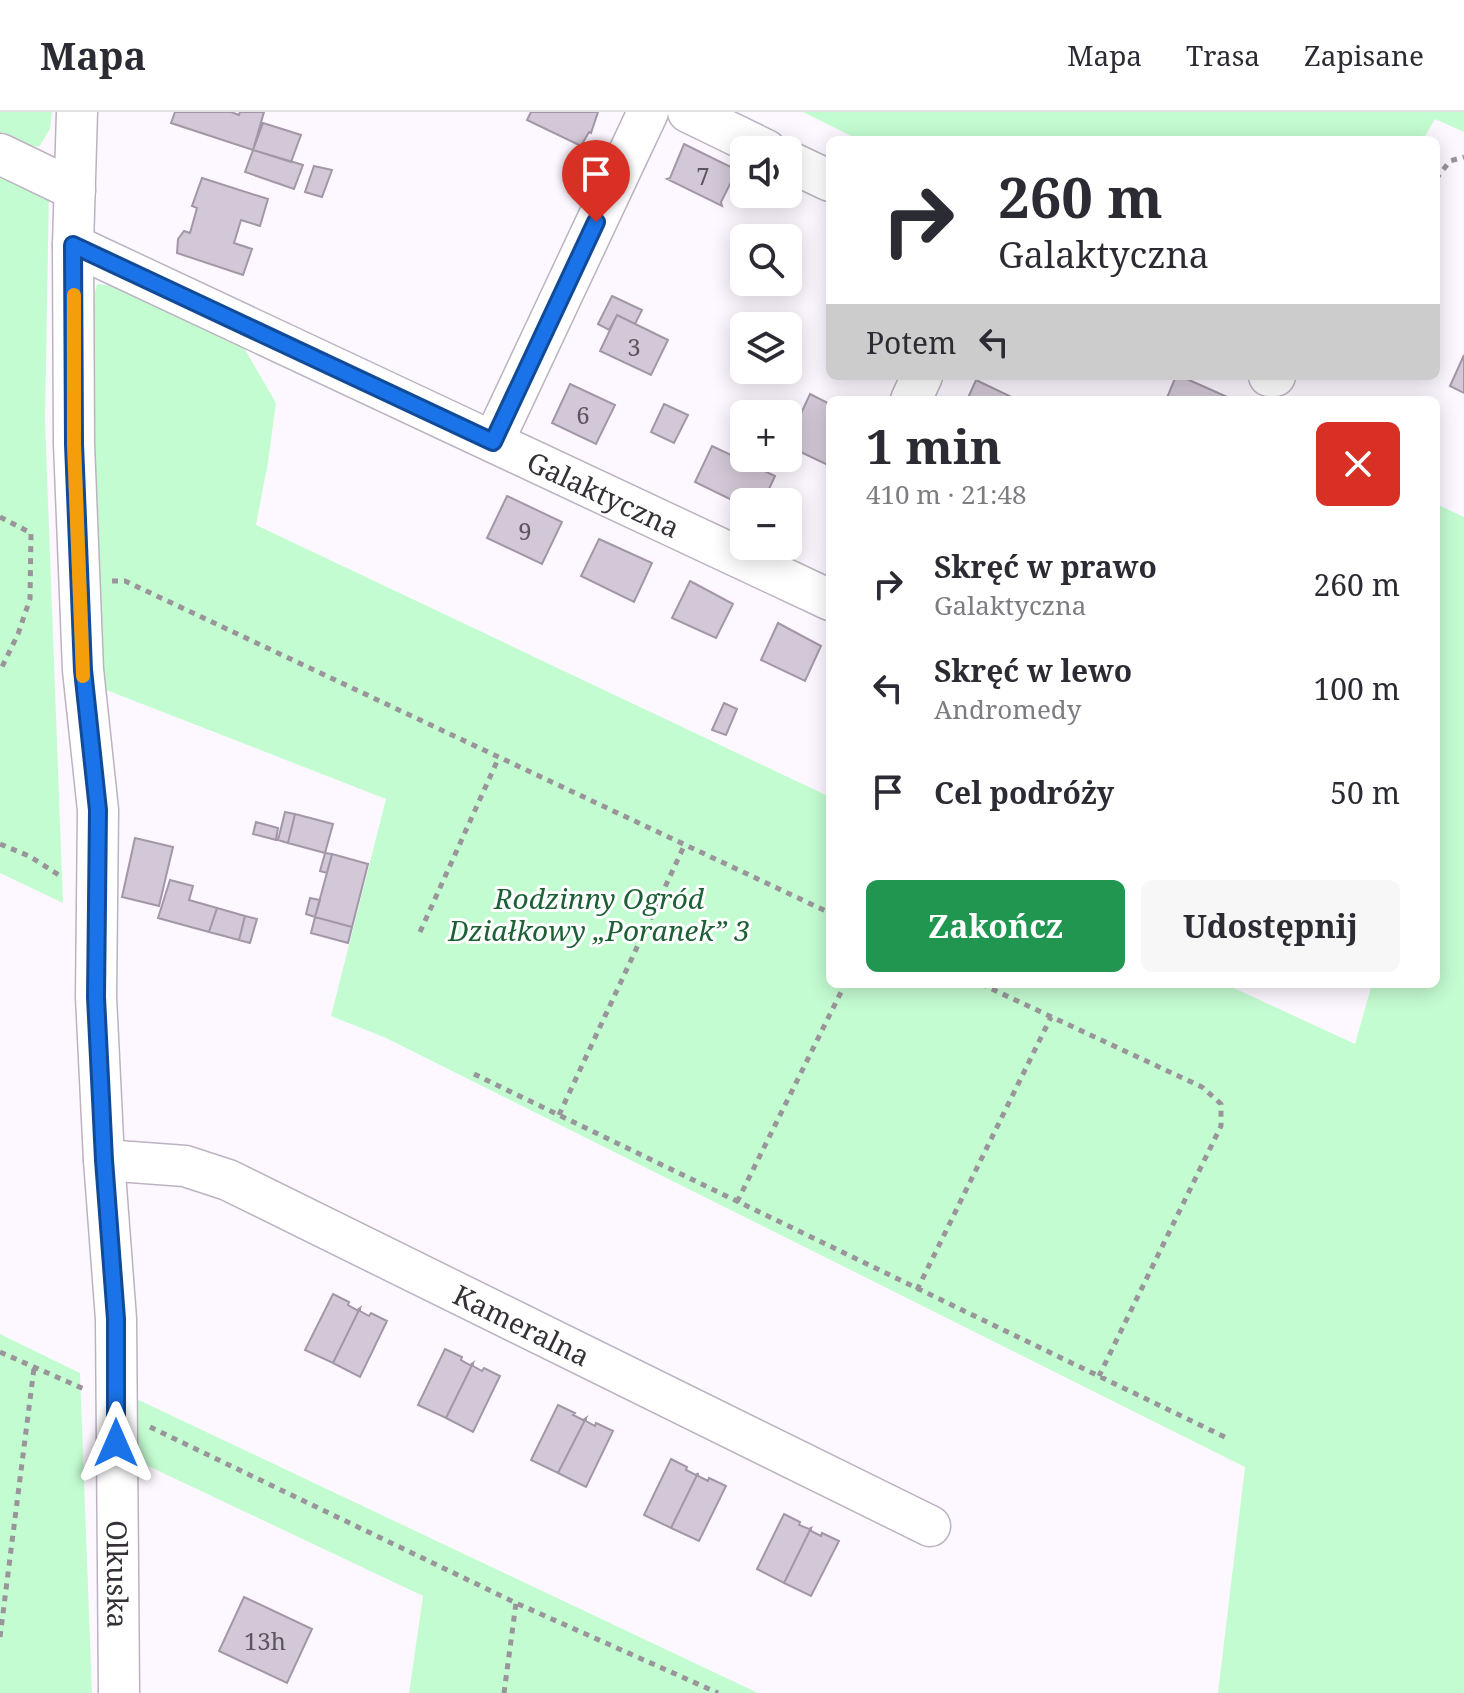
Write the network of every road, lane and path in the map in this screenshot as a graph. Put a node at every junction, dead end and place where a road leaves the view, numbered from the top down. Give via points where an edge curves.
1 (77, 112) edge
2 (648, 112) edge
3 (688, 112) edge
4 (737, 136) edge
5 (0, 154) edge
6 (1464, 157) edge
7 (802, 168) edge
8 (1440, 174) edge
9 (826, 179) edge
10 (75, 190) junction
11 (73, 245) junction
12 (493, 442) junction
13 (0, 517) edge
14 (79, 582) junction
15 (826, 588) edge
16 (0, 671) edge
17 (499, 757) junction
18 (0, 844) edge
19 (685, 844) junction
20 (826, 911) edge
21 (98, 916) junction
22 (420, 932) dead end
23 (843, 988) edge
24 (989, 988) edge
25 (1051, 1017) junction
26 (474, 1074) dead end
27 (559, 1115) junction
28 (104, 1160) junction
29 (737, 1202) junction
30 (917, 1290) junction
31 (0, 1352) edge
32 (34, 1368) junction
33 (1099, 1376) junction
34 (81, 1387) dead end
35 (142, 1424) dead end
36 (1229, 1439) dead end
37 (930, 1526) dead end
38 (516, 1603) junction
39 (0, 1637) edge
40 (710, 1691) edge
41 (119, 1693) edge
42 (504, 1693) edge
43 (718, 1693) edge

1 - 10 street, Olkuska
2 - 12 street
3 - 4 street
5 - 10 street
6 - 8 path via 1450,161
7 - 9 street
10 - 11 street, Olkuska
11 - 12 street, Galaktyczna
11 - 14 street, Olkuska
12 - 15 street, Galaktyczna
13 - 16 path via 31,533 30,599
14 - 17 path via 125,581
14 - 21 street, Olkuska via 98,810
17 - 19 path
17 - 22 path
18 - 21 path via 62,877
19 - 20 path
19 - 27 path
21 - 28 street, Olkuska
23 - 29 path
24 - 25 path
25 - 30 path
25 - 33 path via 1202,1087 1221,1104 1221,1126
26 - 27 path
27 - 29 path
28 - 37 street, Kameralna via 185,1166 228,1180
28 - 41 street, Olkuska via 116,1319
29 - 30 path
30 - 33 path
31 - 32 path
32 - 34 path
32 - 39 path
33 - 36 path
35 - 38 path
38 - 40 path
38 - 42 path
40 - 43 path

